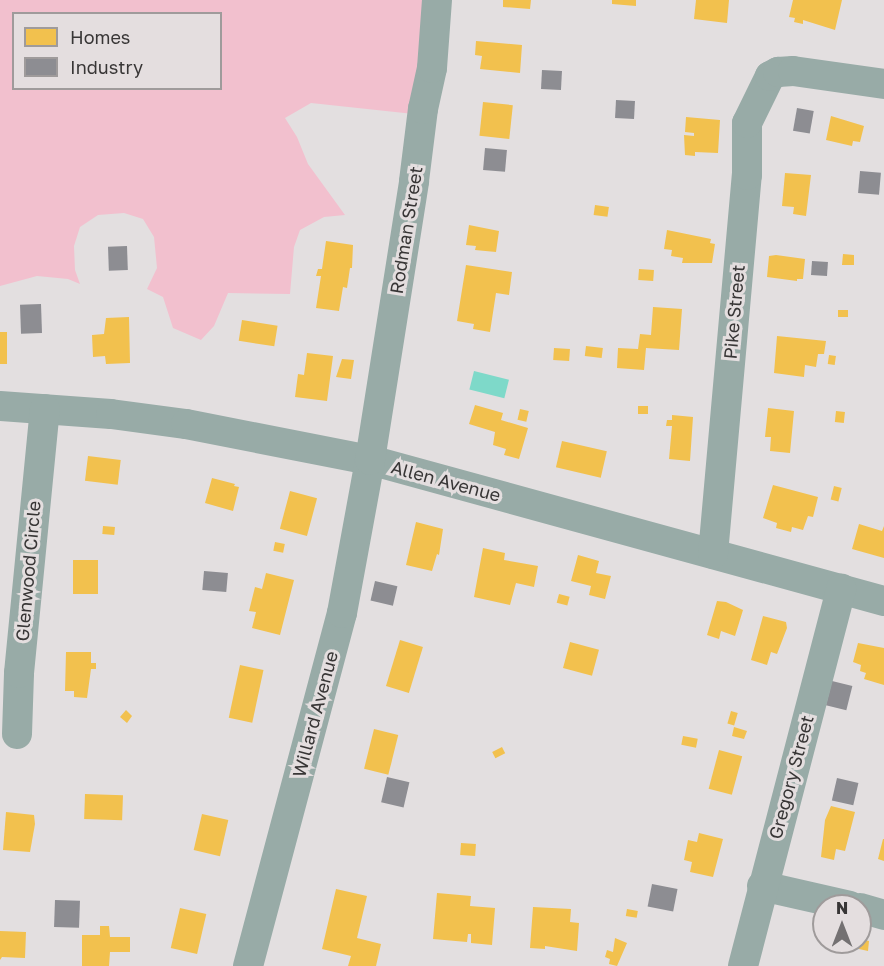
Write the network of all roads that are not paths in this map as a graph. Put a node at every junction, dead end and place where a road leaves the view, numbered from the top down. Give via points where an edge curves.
1 (437, 0) edge
2 (884, 84) edge
3 (0, 406) edge
4 (45, 409) junction
5 (370, 460) junction
6 (713, 554) junction
7 (842, 589) junction
8 (884, 601) edge
9 (17, 734) dead end
10 (762, 886) junction
11 (812, 897) edge
12 (248, 966) edge
13 (743, 966) edge

1 - 5 street, Rodman Street via 432,68
2 - 6 street, Pike Street via 793,71 770,76 747,123 747,175
3 - 4 street, Allen Avenue
4 - 5 street, Allen Avenue via 186,424
4 - 9 street, Glenwood Circle via 19,673
5 - 6 street, Allen Avenue
5 - 12 street, Willard Avenue via 342,613
6 - 7 street, Allen Avenue
7 - 8 street, Allen Avenue
7 - 10 street, Gregory Street
10 - 11 street
10 - 13 street, Gregory Street

